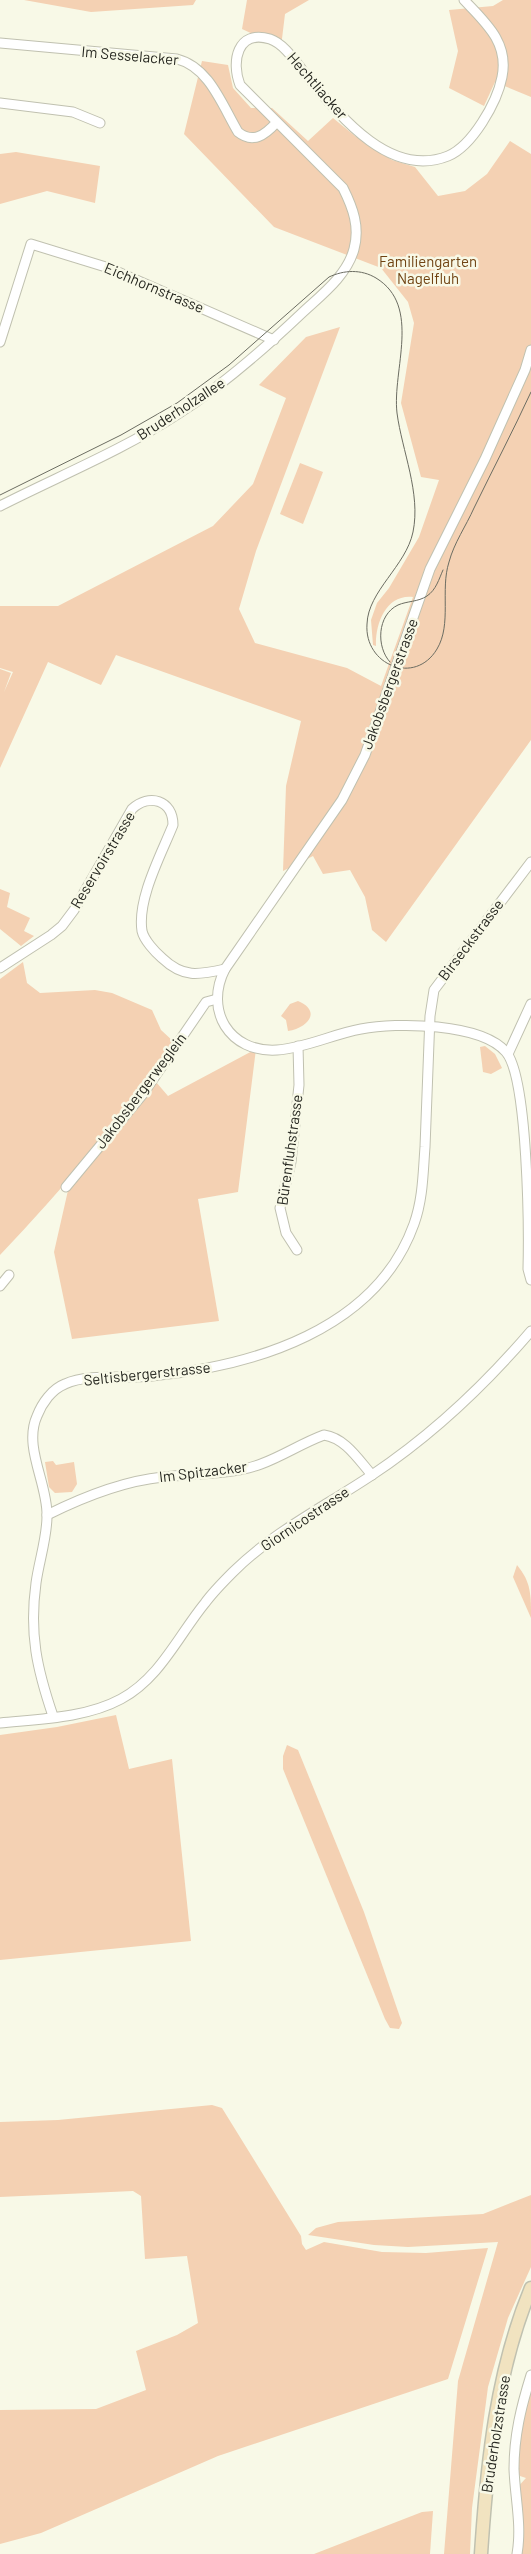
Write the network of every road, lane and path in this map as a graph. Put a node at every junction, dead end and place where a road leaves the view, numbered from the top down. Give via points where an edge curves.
1 (464, 0) edge
2 (0, 44) edge
3 (0, 103) edge
4 (100, 123) dead end
5 (276, 123) junction
6 (338, 277) joint
7 (274, 340) junction
8 (0, 342) edge
9 (531, 350) edge
10 (0, 506) edge
11 (531, 862) edge
12 (0, 968) edge
13 (225, 968) junction
14 (217, 999) junction
15 (531, 1004) edge
16 (430, 1027) junction
17 (298, 1046) junction
18 (508, 1054) junction
19 (66, 1187) dead end
20 (529, 1243) edge
21 (297, 1250) dead end
22 (9, 1275) dead end
23 (531, 1280) edge
24 (0, 1286) edge
25 (531, 1332) edge
26 (372, 1475) junction
27 (48, 1515) junction
28 (53, 1716) junction
29 (0, 1723) edge
30 (531, 2288) edge
31 (531, 2375) edge
32 (481, 2554) edge
33 (517, 2554) edge

1 - 5 street, Hechtliacker via 498,39 505,59 502,79 492,104 473,136 456,153 434,162 413,162 392,154 357,131 286,50 270,39 254,38 241,45 235,72 240,85
2 - 5 street, Im Sesselacker via 189,62 204,75 243,136 260,137
3 - 4 street via 73,112
5 - 6 street, Hechtliacker via 343,188 352,208 357,229 354,250
6 - 7 street, Bruderholzallee
7 - 8 street, Eichhornstrasse via 109,268 31,244
7 - 10 street, Bruderholzallee via 214,390 177,415
9 - 13 street, Jakobsbergerstrasse via 485,459 430,569 365,755 337,808
11 - 16 street, Birseckstrasse via 438,982 432,999
12 - 13 street, Reservoirstrasse via 62,926 132,808 148,799 166,805 173,825 142,906 142,932 155,952 175,970 199,974
13 - 14 street, Jakobsbergerstrasse via 218,982
14 - 17 street via 229,1031 241,1042 256,1048 277,1050
14 - 19 street, Jakobsbergerweglein via 206,1002 143,1094
15 - 18 street
16 - 17 street via 364,1028
16 - 18 street via 490,1039
16 - 27 street, Seltisbergerstrasse via 422,1191 413,1226 387,1275 359,1304 326,1326 257,1357 189,1373 88,1379 65,1384 47,1397 36,1418 33,1440
17 - 21 street, Bürenfluhstrasse via 299,1085 291,1162 280,1208 286,1233
18 - 20 street via 516,1079 527,1159
20 - 23 street
22 - 24 street
25 - 26 street, Giornicostrasse via 497,1371 443,1421
26 - 27 street, Im Spitzacker via 343,1442 335,1436 324,1435 261,1464 117,1486
26 - 28 street, Giornicostrasse via 294,1523 233,1572 204,1603 150,1679 121,1699 85,1713
27 - 28 street, Seltisbergerstrasse via 36,1586 33,1631 38,1672
28 - 29 street, Giornicostrasse
30 - 32 main road, Bruderholzstrasse via 501,2386 488,2468
31 - 33 street via 516,2431 514,2468 520,2535

